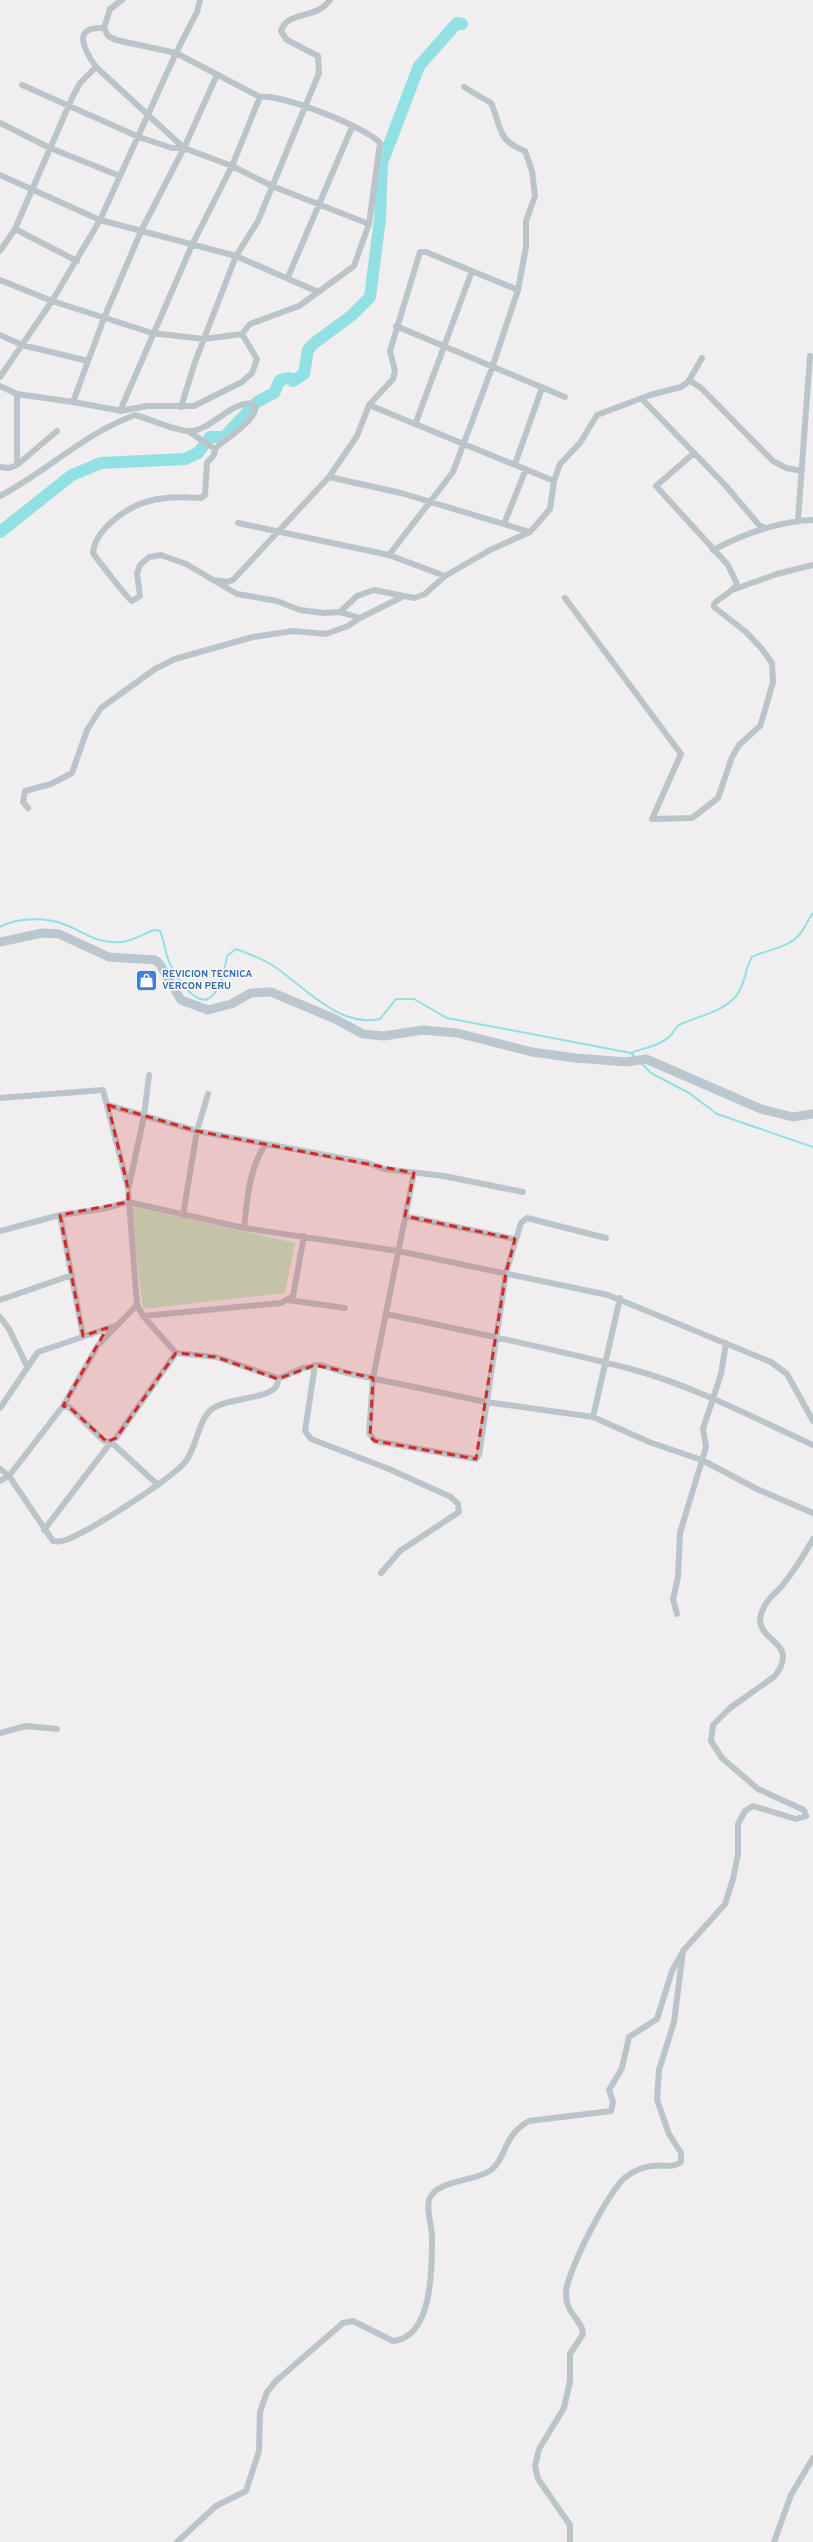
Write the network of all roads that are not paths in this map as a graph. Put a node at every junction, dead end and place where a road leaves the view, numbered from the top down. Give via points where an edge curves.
1 (122, 0) edge
2 (200, 0) edge
3 (330, 0) edge
4 (104, 28) junction
5 (176, 53) junction
6 (96, 67) junction
7 (218, 75) junction
8 (22, 85) dead end
9 (464, 86) dead end
10 (260, 97) junction
11 (69, 106) junction
12 (306, 106) junction
13 (148, 115) junction
14 (0, 123) edge
15 (352, 127) junction
16 (139, 137) junction
17 (50, 148) junction
18 (184, 148) junction
19 (232, 166) junction
20 (0, 175) edge
21 (120, 176) junction
22 (272, 186) junction
23 (32, 188) junction
24 (319, 202) junction
25 (100, 220) junction
26 (369, 224) junction
27 (15, 229) junction
28 (142, 229) junction
29 (192, 245) junction
30 (0, 251) edge
31 (236, 256) junction
32 (77, 261) junction
33 (472, 271) junction
34 (288, 277) junction
35 (0, 280) edge
36 (518, 290) junction
37 (316, 291) junction
38 (52, 301) junction
39 (104, 318) junction
40 (396, 326) junction
41 (152, 333) junction
42 (242, 334) junction
43 (0, 335) edge
44 (204, 339) junction
45 (22, 345) junction
46 (445, 345) junction
47 (810, 356) dead end
48 (702, 358) dead end
49 (88, 361) junction
50 (492, 368) junction
51 (0, 377) edge
52 (689, 380) junction
53 (0, 386) edge
54 (542, 388) junction
55 (17, 394) junction
56 (565, 397) dead end
57 (642, 399) junction
58 (73, 402) junction
59 (369, 405) junction
60 (181, 407) junction
61 (120, 411) junction
62 (135, 415) junction
63 (416, 422) junction
64 (188, 431) junction
65 (57, 432) dead end
66 (466, 444) junction
67 (214, 449) junction
68 (694, 453) junction
69 (17, 464) junction
70 (515, 464) junction
71 (0, 467) edge
72 (526, 469) junction
73 (802, 471) junction
74 (329, 477) junction
75 (554, 481) junction
76 (0, 496) edge
77 (432, 502) junction
78 (798, 520) junction
79 (813, 520) edge
80 (238, 523) dead end
81 (504, 524) junction
82 (765, 528) junction
83 (277, 532) junction
84 (530, 532) junction
85 (713, 550) junction
86 (389, 555) junction
87 (813, 565) edge
88 (446, 576) junction
89 (212, 580) junction
90 (735, 588) junction
91 (402, 597) junction
92 (565, 598) dead end
93 (340, 612) junction
94 (360, 618) junction
95 (28, 808) dead end
96 (0, 942) edge
97 (149, 1075) dead end
98 (208, 1094) dead end
99 (0, 1098) edge
100 (108, 1105) junction
101 (813, 1114) edge
102 (144, 1116) junction
103 (197, 1131) junction
104 (265, 1145) junction
105 (414, 1173) junction
106 (128, 1188) junction
107 (523, 1192) dead end
108 (128, 1202) junction
109 (183, 1214) junction
110 (60, 1215) junction
111 (405, 1216) junction
112 (244, 1228) junction
113 (0, 1231) edge
114 (304, 1236) junction
115 (606, 1238) dead end
116 (516, 1239) junction
117 (398, 1251) junction
118 (506, 1273) junction
119 (72, 1275) junction
120 (620, 1298) junction
121 (0, 1300) edge
122 (288, 1300) junction
123 (138, 1305) junction
124 (345, 1308) dead end
125 (386, 1314) junction
126 (0, 1315) edge
127 (143, 1316) junction
128 (118, 1325) junction
129 (83, 1336) junction
130 (495, 1337) junction
131 (726, 1343) junction
132 (176, 1353) junction
133 (606, 1364) junction
134 (315, 1365) junction
135 (27, 1366) junction
136 (373, 1378) junction
137 (278, 1379) junction
138 (713, 1399) junction
139 (486, 1402) junction
140 (63, 1406) junction
141 (0, 1408) edge
142 (593, 1417) junction
143 (813, 1421) edge
144 (111, 1442) junction
145 (813, 1444) edge
146 (702, 1460) junction
147 (0, 1469) edge
148 (9, 1476) junction
149 (0, 1481) edge
150 (158, 1485) junction
151 (813, 1513) edge
152 (44, 1530) junction
153 (813, 1539) edge
154 (381, 1573) dead end
155 (677, 1614) dead end
156 (57, 1729) dead end
157 (0, 1733) edge
158 (806, 1816) junction
159 (813, 1818) edge
160 (683, 1951) junction
161 (813, 2458) edge
162 (177, 2542) edge
163 (570, 2542) edge
164 (774, 2542) edge

1 - 4 street via 110,9
2 - 5 street via 197,12
3 - 12 street via 319,10 285,22 281,31 287,40 318,56 319,73
4 - 5 street via 108,36 116,40
4 - 6 street via 90,30 83,38 85,51
5 - 7 street
5 - 13 street
6 - 11 street via 80,83
6 - 13 street
7 - 10 street
7 - 18 street
8 - 11 street
9 - 36 street via 491,103 501,134 508,144 525,151 532,171 535,196 526,221 526,247
10 - 12 street via 268,96
10 - 19 street
11 - 16 street
11 - 17 street
12 - 15 street
12 - 22 street
13 - 16 street
13 - 18 street
14 - 17 street
15 - 24 street
15 - 26 street via 380,143
16 - 18 street via 172,148
16 - 21 street
17 - 21 street
17 - 23 street
18 - 19 street
18 - 28 street
19 - 22 street
19 - 29 street
20 - 23 street
21 - 25 street
22 - 24 street
22 - 31 street via 258,221
23 - 25 street
23 - 27 street
24 - 26 street
24 - 34 street
25 - 28 street
25 - 32 street
26 - 37 street via 354,266
27 - 30 street
27 - 32 street
28 - 29 street
28 - 39 street
29 - 31 street
29 - 41 street
31 - 34 street
31 - 44 street
32 - 38 street
33 - 36 street
33 - 40 street via 426,252 420,252
33 - 46 street
34 - 37 street
35 - 38 street
36 - 50 street
37 - 42 street via 294,308 250,324
38 - 39 street
38 - 45 street
39 - 41 street
39 - 49 street
40 - 46 street
40 - 59 street via 390,351 395,375
41 - 44 street
41 - 61 street
42 - 44 street
42 - 60 street via 257,359 252,373 242,382 203,402
43 - 45 street
44 - 60 street
45 - 49 street
45 - 51 street
46 - 50 street
46 - 63 street
47 - 73 street
48 - 52 street
49 - 58 street
50 - 54 street
50 - 66 street
52 - 57 street via 681,388
52 - 73 street via 701,388 773,461
53 - 55 street
54 - 56 street
54 - 70 street
55 - 58 street
55 - 69 street
57 - 68 street
57 - 75 street via 597,415 580,443 560,464
58 - 61 street
59 - 63 street
59 - 74 street via 357,436
60 - 61 street via 147,406
61 - 62 street
62 - 64 street
62 - 76 street via 88,438
63 - 66 street
64 - 67 street
64 - 67 street via 201,429 237,408 254,406 254,416
65 - 69 street
66 - 70 street
66 - 77 street via 453,472
67 - 89 street via 214,455 206,466 205,496 154,500 125,513 103,531 93,553 116,580 126,597 132,601 141,593 137,573 140,565 150,557 161,555 174,558
68 - 82 street via 759,525
68 - 85 street via 656,486
69 - 71 street via 9,468
70 - 72 street
72 - 75 street
72 - 81 street
73 - 78 street
74 - 77 street
74 - 83 street
75 - 84 street via 550,509
77 - 81 street
77 - 86 street
78 - 79 street
78 - 82 street
80 - 83 street
81 - 84 street
82 - 85 street
83 - 86 street
83 - 89 street via 233,580
84 - 88 street via 490,550
85 - 90 street via 728,564 736,579
86 - 88 street
87 - 90 street
88 - 91 street via 425,594 414,598
89 - 93 street via 237,594 251,598 277,601 300,610
90 - 92 street via 719,599 714,607 746,632 762,649 772,663 773,682 760,726 739,745 732,757 718,798 692,818 685,820 652,819 681,758 680,750
91 - 93 street via 381,590 362,593
91 - 94 street
93 - 94 street
94 - 95 street via 348,626 326,634 293,631 252,637 175,659 155,669 101,708 87,730 72,773 57,782 25,791 23,802
96 - 101 street via 42,933 59,934 109,957 155,960 181,1000 208,1010 231,1004 251,993 271,992 363,1034 384,1036 423,1030 457,1033 532,1052 576,1058 633,1062 642,1058 761,1109 793,1117
97 - 102 street
98 - 103 street
99 - 100 street via 99,1089 102,1090
100 - 102 street
100 - 106 street
102 - 103 street
102 - 106 street
103 - 104 street
103 - 109 street
104 - 105 street
104 - 112 street via 254,1167
105 - 107 street via 444,1176
105 - 111 street
106 - 108 street
108 - 109 street
108 - 110 street
108 - 123 street
109 - 112 street
110 - 113 street
110 - 119 street
111 - 116 street
111 - 117 street
112 - 114 street
114 - 117 street
114 - 122 street via 292,1296
115 - 116 street via 527,1218 521,1223
116 - 118 street
117 - 118 street
117 - 125 street
118 - 120 street
118 - 130 street
119 - 121 street
119 - 129 street
120 - 131 street via 664,1319
120 - 133 street
122 - 124 street
122 - 127 street via 281,1303
123 - 127 street
123 - 128 street
125 - 130 street
125 - 136 street
126 - 135 street
127 - 132 street
128 - 129 street
128 - 140 street via 98,1345
129 - 135 street via 38,1352
130 - 133 street
130 - 139 street
131 - 138 street
131 - 143 street via 771,1362 787,1374
132 - 137 street via 216,1357
132 - 144 street
133 - 138 street via 632,1369
133 - 142 street
134 - 136 street
134 - 137 street
134 - 154 street via 305,1431 311,1439 389,1469 451,1497 458,1504 459,1512 400,1551
135 - 141 street
136 - 139 street
136 - 139 street via 369,1433 375,1441 476,1459 479,1455
137 - 150 street via 274,1390 218,1404 208,1412 187,1459 179,1469
138 - 145 street
138 - 146 street via 703,1429 706,1447
139 - 142 street
140 - 144 street via 69,1407 104,1441
140 - 148 street
142 - 146 street via 649,1442
144 - 150 street
144 - 152 street
146 - 151 street via 757,1489
146 - 155 street via 680,1533 678,1577 673,1599
147 - 148 street
148 - 149 street
148 - 152 street via 40,1519
150 - 152 street via 89,1528 61,1541 52,1541
153 - 158 street via 796,1567 761,1612 761,1627 783,1654 784,1662 780,1670 776,1676 730,1708 713,1725 710,1733 711,1741 722,1758 758,1789 804,1810
156 - 157 street via 26,1726
158 - 159 street
158 - 160 street via 796,1819 753,1806 745,1811 738,1824 734,1873 725,1904
160 - 162 street via 672,1971 657,2019 629,2037 622,2068 609,2090 613,2102 611,2111 529,2121 519,2126 509,2138 490,2171 456,2182 434,2193 429,2201 432,2236 427,2302 417,2328 407,2337 393,2341 353,2321 344,2323 276,2381 263,2400 260,2412 259,2451 246,2491 216,2506
160 - 163 street via 674,2022 659,2070 657,2100 669,2134 681,2153 681,2162 672,2166 642,2168 623,2179 575,2261 566,2287 570,2313 582,2327 583,2334 570,2354 570,2381 564,2408 539,2449 535,2466 538,2479 570,2525
161 - 164 street via 790,2494

